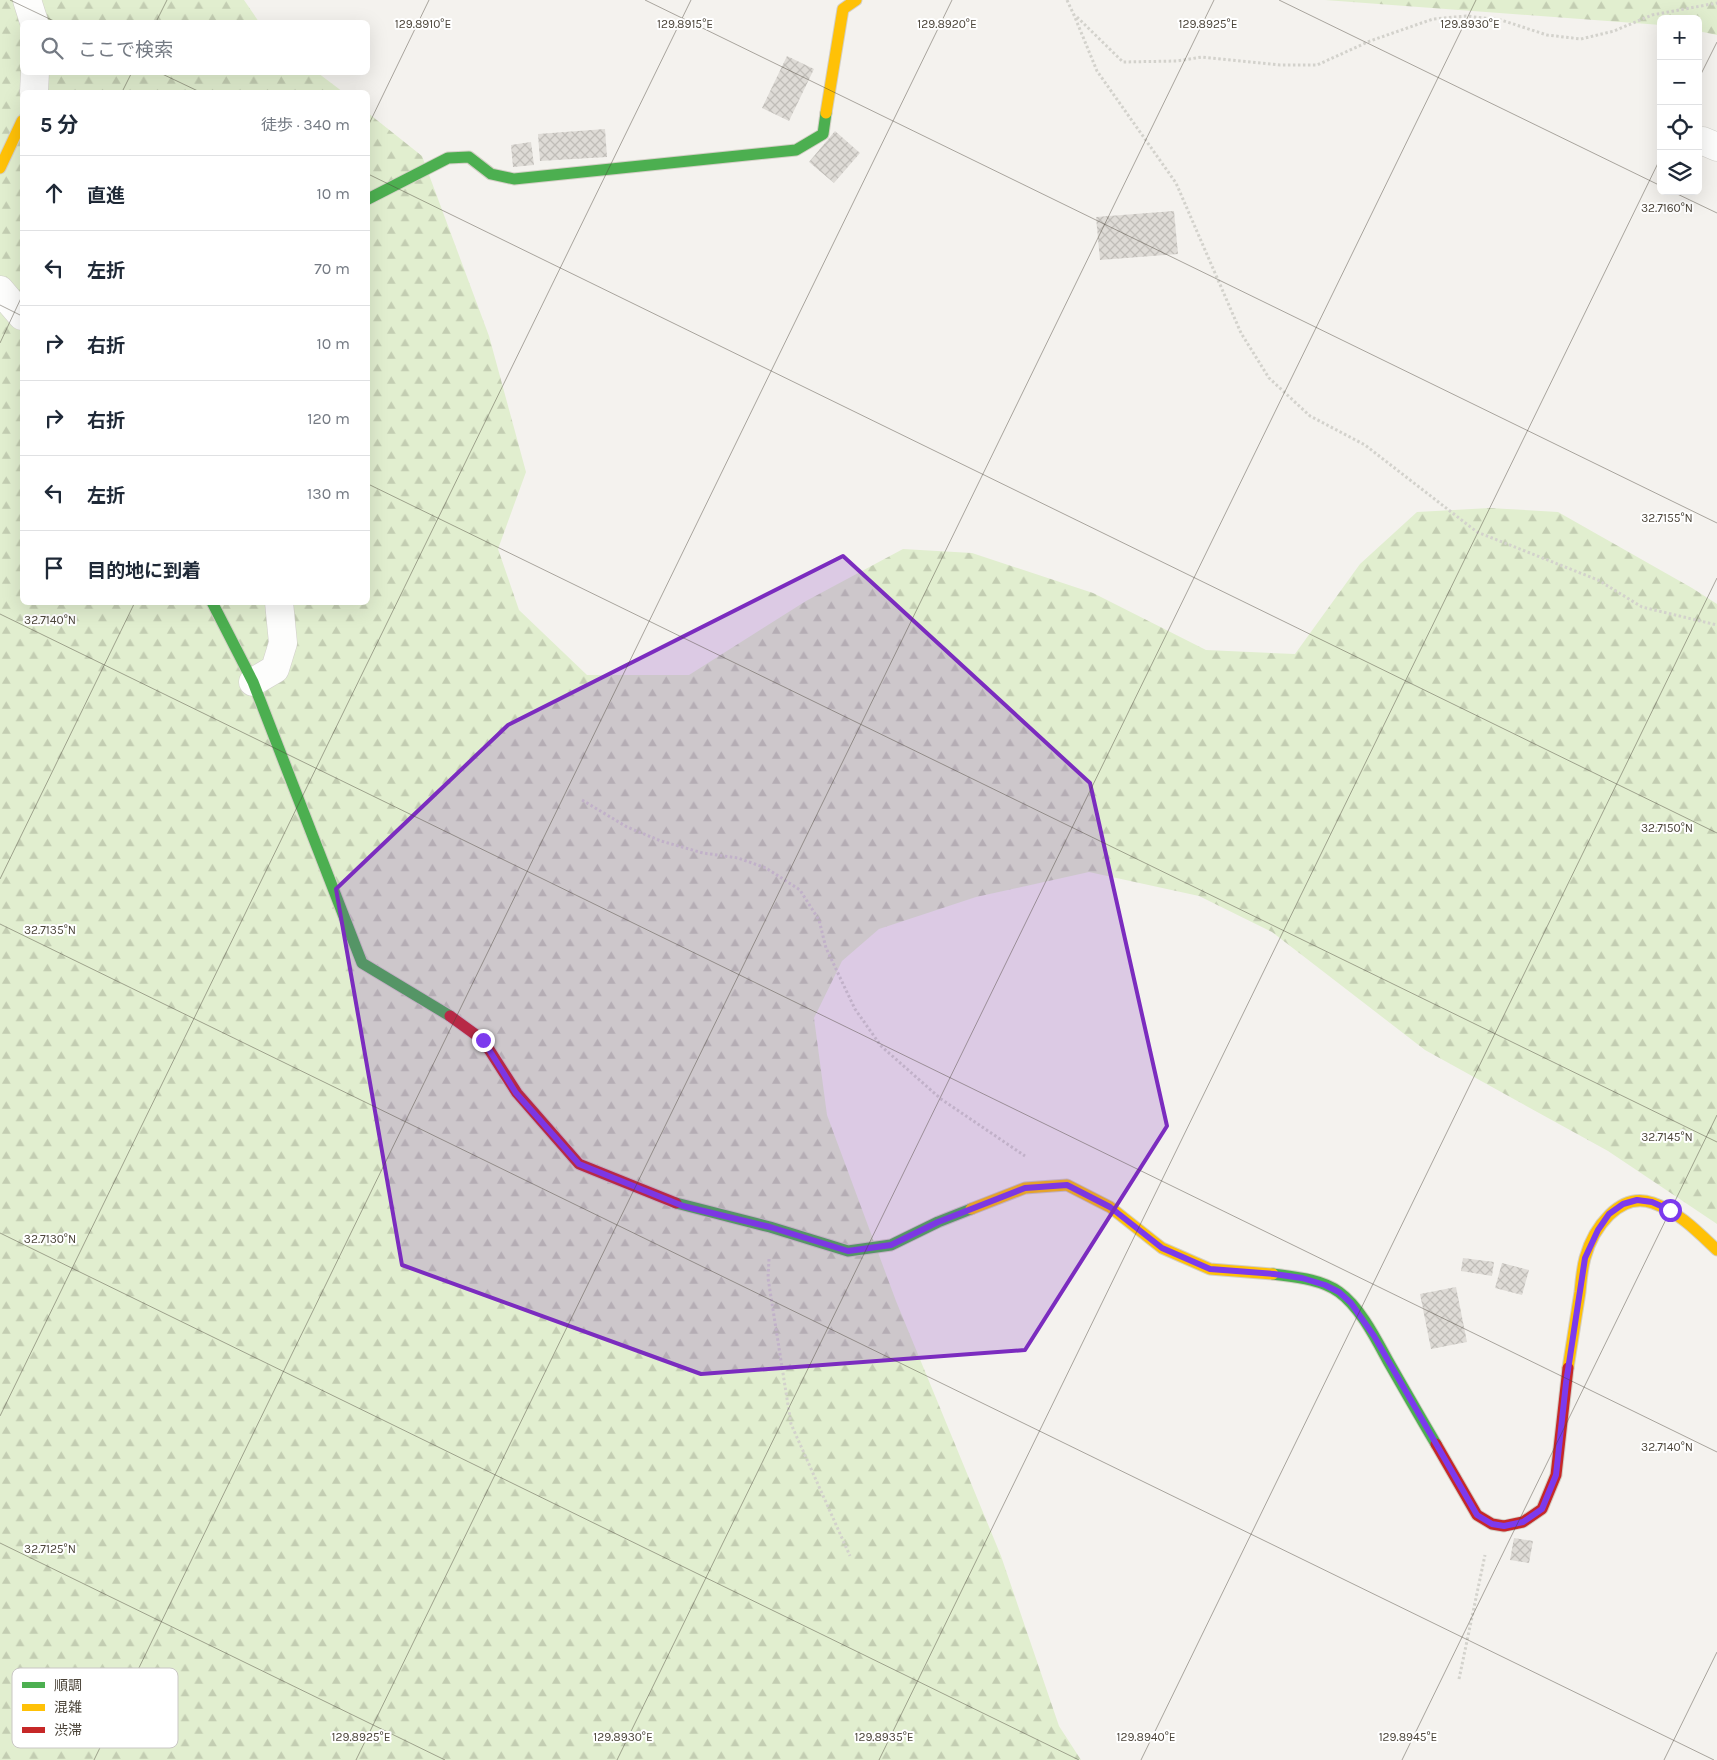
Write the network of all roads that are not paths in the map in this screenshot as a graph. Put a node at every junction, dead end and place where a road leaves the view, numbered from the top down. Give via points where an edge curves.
1 (27, 0) edge
2 (856, 0) edge
3 (33, 20) edge
4 (35, 75) edge
5 (34, 90) edge
6 (20, 126) edge
7 (0, 168) edge
8 (370, 199) edge
9 (0, 290) edge
10 (20, 314) edge
11 (214, 605) edge
12 (279, 605) edge
13 (253, 682) junction
14 (1717, 1250) edge

1 - 3 street
2 - 8 street via 843,9 823,134 796,150 514,179 491,174 469,157 448,158
4 - 5 street
6 - 7 street
9 - 10 street
11 - 13 street
12 - 13 street via 283,643 275,669
13 - 14 street via 362,963 442,1010 483,1040 516,1093 579,1164 683,1206 770,1227 848,1251 891,1245 938,1222 1025,1188 1067,1185 1110,1207 1162,1248 1210,1269 1274,1274 1325,1285 1339,1292 1357,1311 1477,1515 1492,1524 1504,1526 1523,1522 1542,1509 1556,1475 1585,1258 1609,1214 1623,1204 1637,1200 1652,1202 1686,1221

